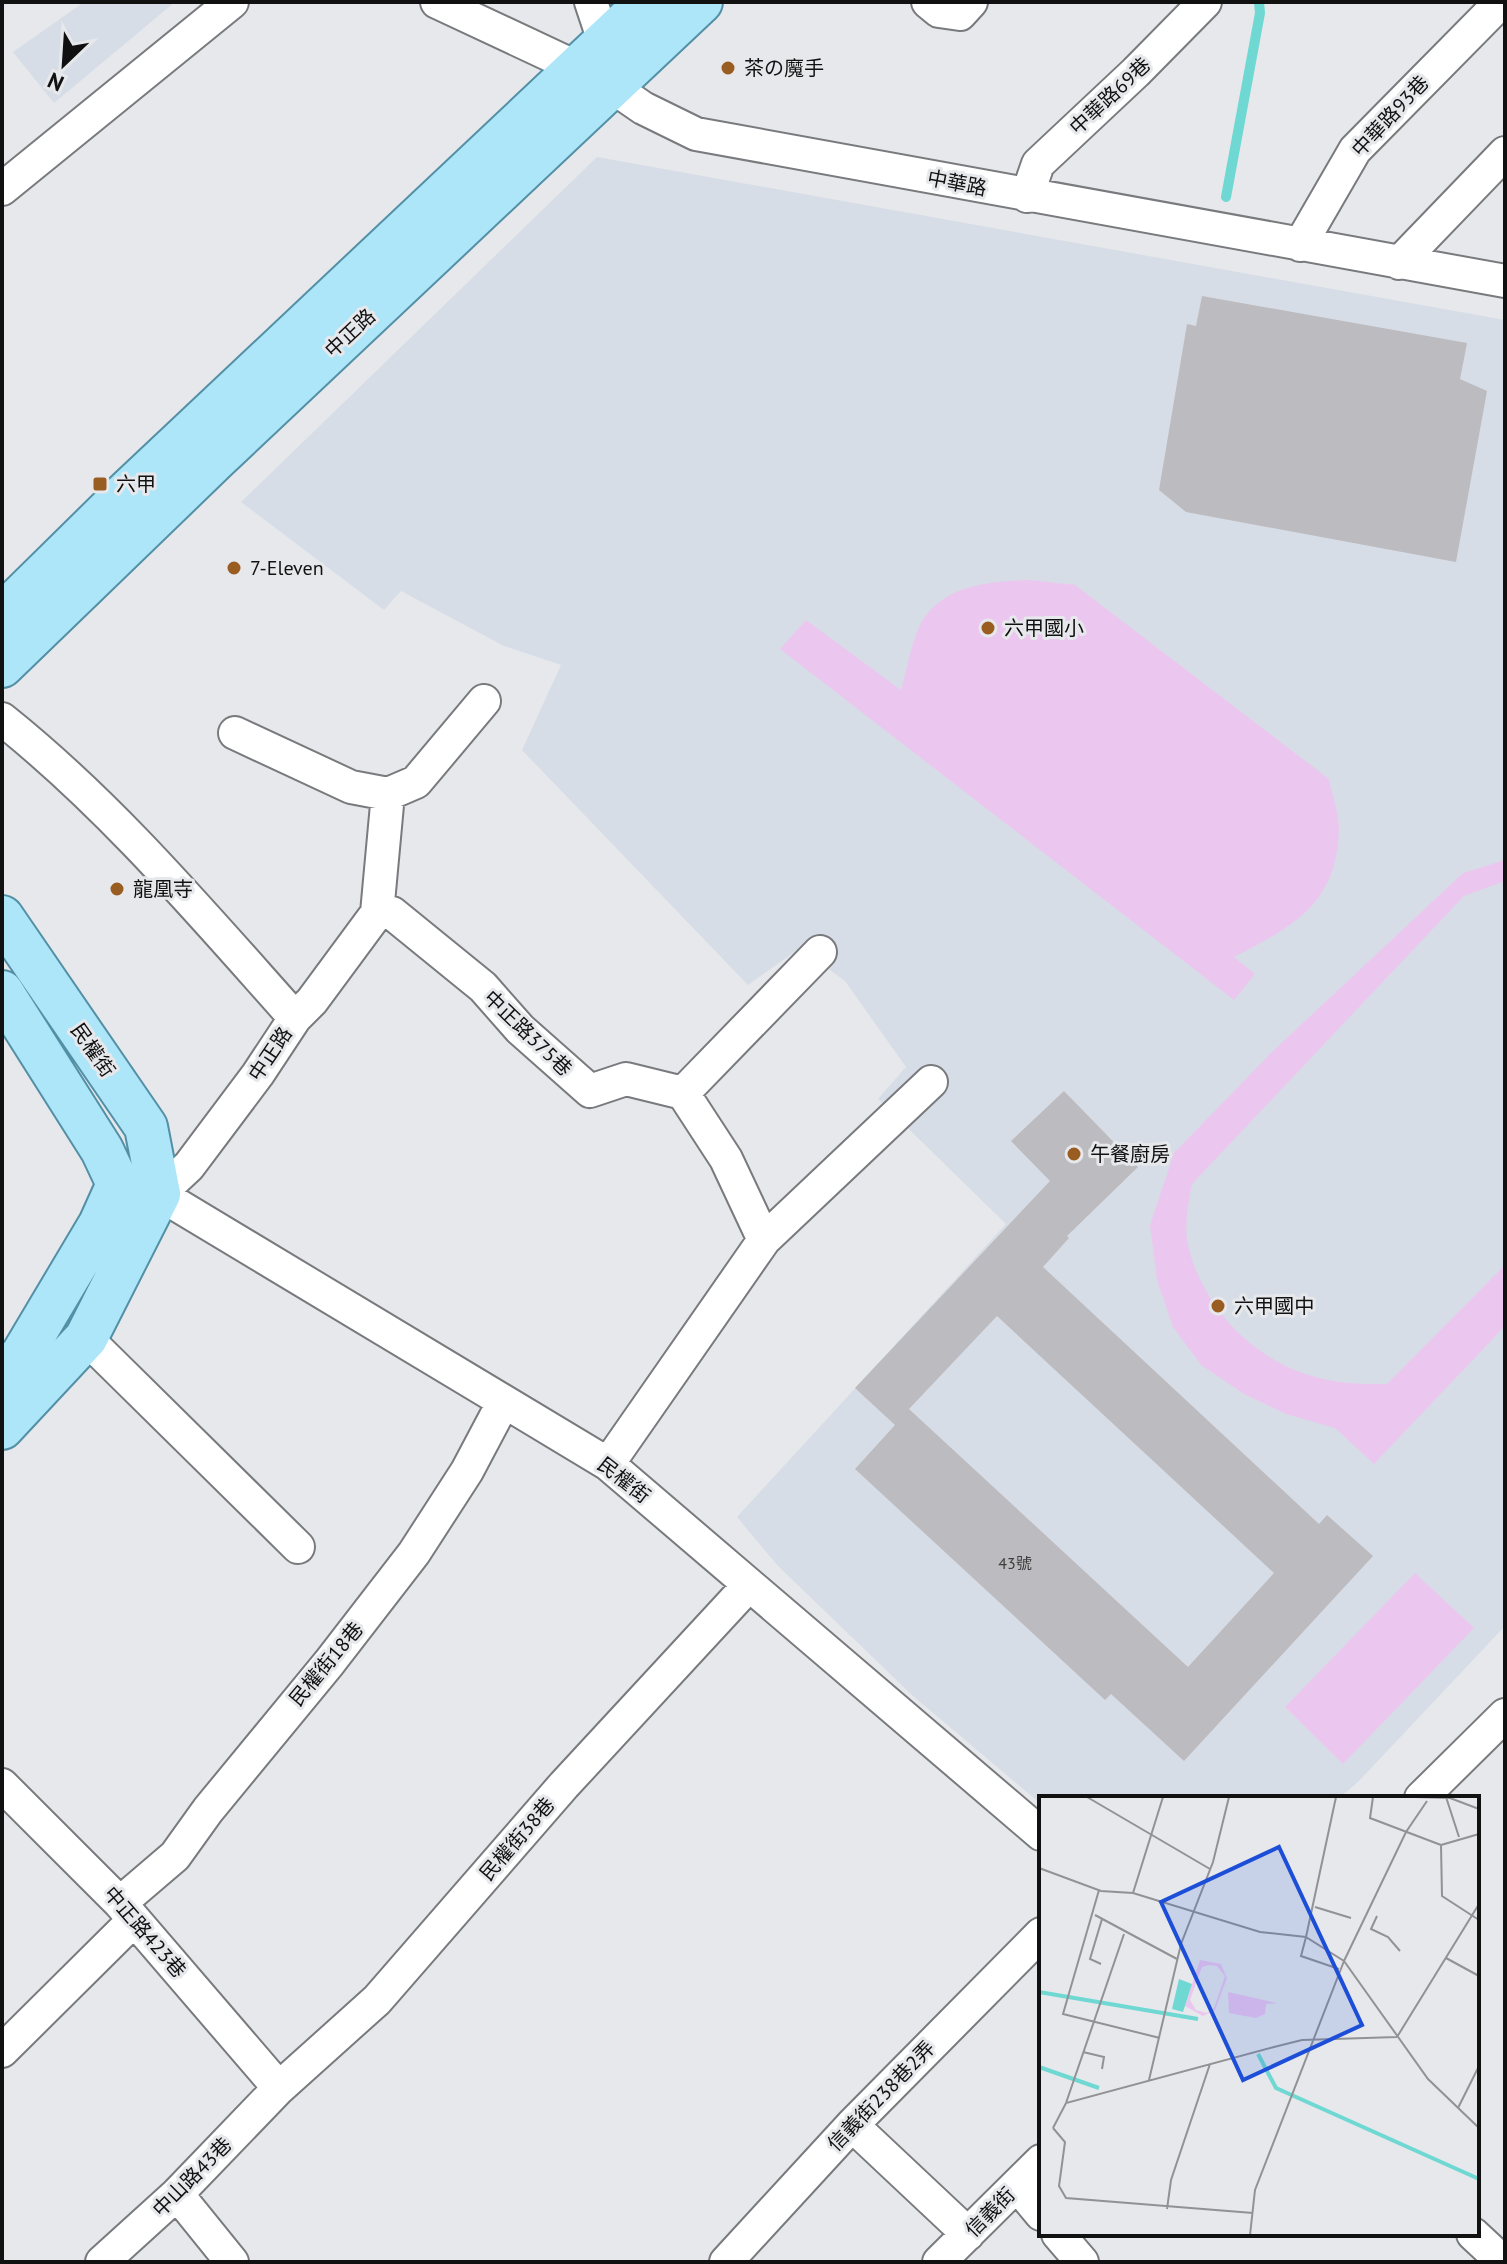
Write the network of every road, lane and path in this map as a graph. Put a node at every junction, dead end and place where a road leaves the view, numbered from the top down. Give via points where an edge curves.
1 (232, 2) edge
2 (437, 2) edge
3 (591, 2) edge
4 (647, 2) edge
5 (701, 2) edge
6 (928, 2) edge
7 (971, 2) edge
8 (1205, 2) edge
9 (1501, 2) edge
10 (598, 66) junction
11 (1505, 153) edge
12 (2, 189) edge
13 (1027, 196) junction
14 (1300, 245) junction
15 (1399, 263) junction
16 (1505, 281) edge
17 (2, 615) edge
18 (2, 666) edge
19 (484, 701) dead end
20 (2, 719) edge
21 (235, 733) dead end
22 (388, 794) junction
23 (377, 913) junction
24 (2, 917) edge
25 (820, 952) dead end
26 (2, 992) edge
27 (295, 1018) junction
28 (931, 1082) dead end
29 (683, 1093) junction
30 (118, 1184) junction
31 (159, 1194) junction
32 (764, 1240) junction
33 (86, 1338) junction
34 (9, 1355) edge
35 (503, 1403) junction
36 (2, 1428) edge
37 (608, 1464) junction
38 (298, 1547) dead end
39 (749, 1585) junction
40 (1505, 1715) edge
41 (2, 1785) edge
42 (1423, 1796) edge
43 (1039, 1832) edge
44 (126, 1912) junction
45 (1039, 1936) edge
46 (2, 2051) edge
47 (279, 2088) junction
48 (852, 2125) junction
49 (1039, 2163) edge
50 (1017, 2185) junction
51 (177, 2194) junction
52 (1039, 2212) edge
53 (968, 2234) junction
54 (1060, 2236) edge
55 (1475, 2236) edge
56 (102, 2262) edge
57 (232, 2262) edge
58 (726, 2262) edge
59 (939, 2262) edge
60 (1082, 2262) edge
61 (1503, 2262) edge

1 - 12 street
2 - 10 street, 中華路
3 - 10 street
4 - 10 main road, 中正路
5 - 10 main road, 中正路
6 - 7 street via 939,11 960,14
8 - 13 street, 中華路69巷 via 1038,164
9 - 14 street, 中華路93巷 via 1355,150
10 - 13 street, 中華路 via 643,108 696,134
10 - 17 main road, 中正路 via 128,491
10 - 18 main road, 中正路 via 215,460
11 - 15 street
13 - 14 street, 中華路
14 - 15 street, 中華路
15 - 16 street, 中華路
19 - 22 street via 416,782
20 - 27 street, 中正路 via 52,759 161,868
21 - 22 street via 351,787
22 - 23 street
23 - 27 street
23 - 29 street, 中正路375巷 via 392,913 483,987 520,1029 590,1091 626,1079
24 - 31 main road, 民權街 via 146,1127
25 - 29 street
26 - 30 main road
27 - 31 street, 中正路 via 189,1166
28 - 32 street
29 - 32 street via 726,1159
30 - 31 street, 民權街
30 - 34 main road via 100,1224
31 - 33 main road, 中正路
31 - 35 street, 民權街
32 - 37 street
33 - 36 main road, 中正路
33 - 38 street
35 - 37 street, 民權街
35 - 44 street, 民權街18巷 via 414,1553
37 - 39 street, 民權街
39 - 43 street, 民權街
39 - 47 street, 民權街38巷 via 564,1785 377,2000
40 - 42 street
41 - 44 street, 中正路423巷
44 - 46 street, 民權街18巷
44 - 47 street, 中正路423巷
45 - 48 street, 信義街238巷2弄
47 - 51 street, 中山路43巷
48 - 53 street
48 - 58 street, 信義街238巷2弄
49 - 50 street, 信義街
50 - 52 street
50 - 53 street, 信義街
51 - 56 street, 中山路43巷
51 - 57 street
53 - 59 street, 信義街
54 - 60 street
55 - 61 street

